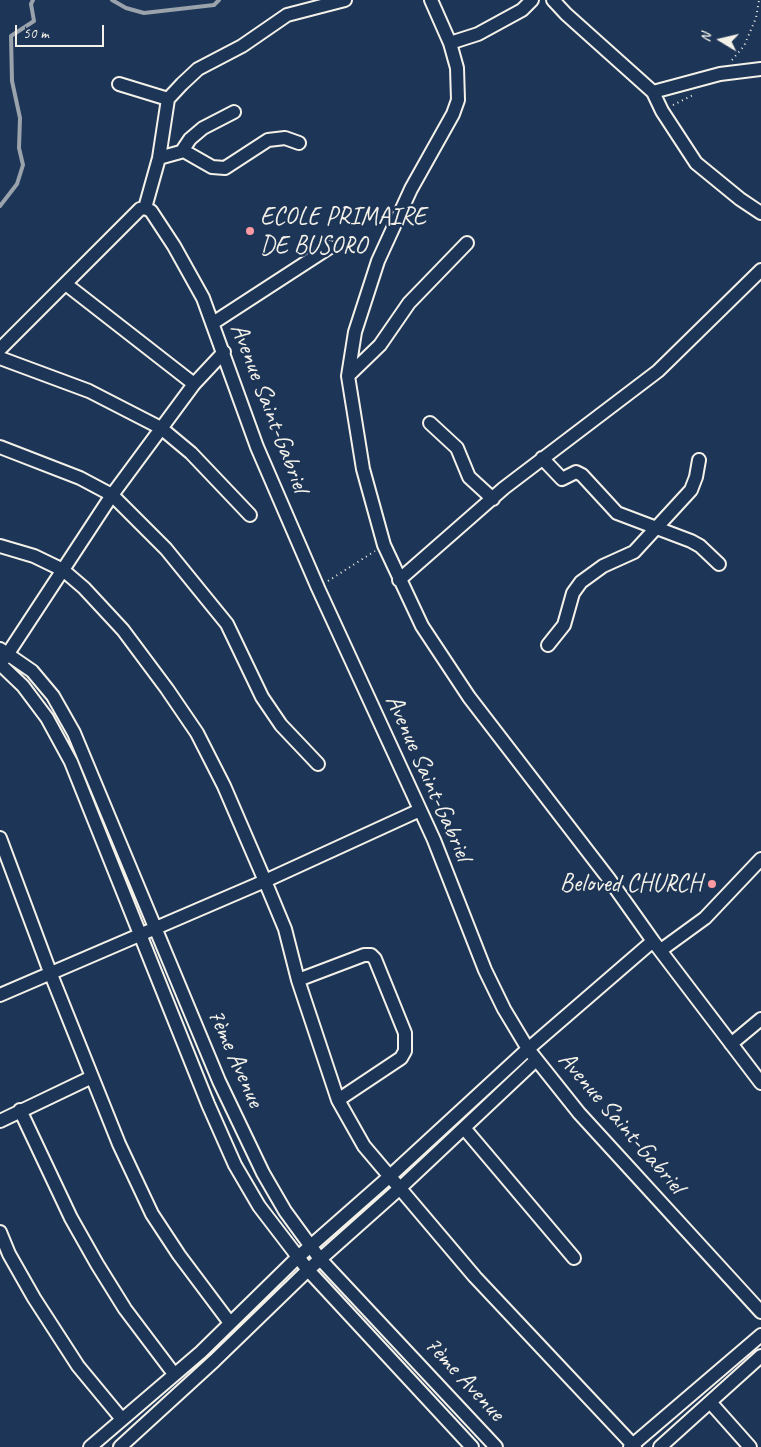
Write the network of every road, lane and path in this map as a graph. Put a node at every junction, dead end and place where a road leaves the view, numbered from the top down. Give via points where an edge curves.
1 (345, 0) edge
2 (431, 0) edge
3 (532, 0) edge
4 (553, 0) edge
5 (450, 44) junction
6 (761, 69) edge
7 (120, 84) dead end
8 (653, 92) junction
9 (168, 99) junction
10 (234, 112) dead end
11 (299, 143) dead end
12 (182, 151) junction
13 (158, 158) junction
14 (145, 208) junction
15 (761, 213) edge
16 (467, 243) dead end
17 (330, 247) dead end
18 (761, 270) edge
19 (66, 285) junction
20 (213, 323) junction
21 (0, 349) edge
22 (224, 352) junction
23 (0, 358) edge
24 (348, 376) junction
25 (194, 384) junction
26 (430, 423) dead end
27 (161, 428) junction
28 (0, 447) edge
29 (542, 458) junction
30 (699, 460) dead end
31 (112, 495) junction
32 (492, 499) junction
33 (250, 515) dead end
34 (657, 527) junction
35 (384, 545) junction
36 (0, 546) edge
37 (719, 564) dead end
38 (63, 570) junction
39 (399, 580) junction
40 (318, 588) junction
41 (548, 645) dead end
42 (4, 651) edge
43 (1, 664) edge
44 (318, 764) dead end
45 (420, 810) junction
46 (0, 838) edge
47 (761, 859) edge
48 (265, 881) junction
49 (154, 929) junction
50 (139, 935) junction
51 (657, 946) junction
52 (50, 972) junction
53 (298, 980) junction
54 (0, 995) edge
55 (761, 1019) edge
56 (731, 1044) junction
57 (528, 1048) junction
58 (536, 1060) junction
59 (92, 1076) junction
60 (761, 1083) edge
61 (338, 1100) junction
62 (20, 1110) junction
63 (0, 1121) edge
64 (464, 1128) junction
65 (389, 1177) junction
66 (399, 1189) junction
67 (0, 1232) edge
68 (310, 1247) junction
69 (4, 1256) edge
70 (297, 1258) junction
71 (574, 1258) dead end
72 (320, 1259) junction
73 (308, 1270) junction
74 (761, 1312) edge
75 (230, 1323) junction
76 (761, 1335) edge
77 (761, 1356) edge
78 (174, 1374) junction
79 (710, 1402) junction
80 (121, 1418) junction
81 (633, 1446) edge
82 (90, 1447) edge
83 (120, 1447) edge
84 (472, 1447) edge
85 (496, 1447) edge
86 (660, 1447) edge
87 (750, 1447) edge

1 - 9 street via 286,15 242,46 198,69
2 - 5 street
3 - 5 street via 522,10 478,34
4 - 8 street
5 - 24 street via 457,68 458,100 378,261 355,332
6 - 8 street via 720,74
7 - 9 street
8 - 15 street via 696,163
9 - 13 street
10 - 12 street via 203,128
11 - 12 street via 285,138 268,140 225,168 212,167
12 - 13 street
13 - 14 street
14 - 19 street via 140,209
14 - 20 street, Avenue Saint-Gabriel via 151,211 174,246
16 - 24 street via 410,302 380,345
17 - 20 street
18 - 29 street via 658,371
19 - 21 street
19 - 25 street
20 - 22 street, Avenue Saint-Gabriel
22 - 25 street
22 - 40 street, Avenue Saint-Gabriel via 257,447
23 - 27 street via 89,391
24 - 35 street via 363,469
25 - 27 street
26 - 32 street via 457,448 469,477
27 - 31 street
27 - 33 street via 191,453
28 - 31 street via 80,478
29 - 32 street
29 - 34 street via 562,479 576,472 582,475 617,513
30 - 34 street via 691,490
31 - 38 street
31 - 44 street via 166,549 227,624 262,697 281,725
32 - 39 street
34 - 37 street via 700,546
34 - 41 street via 634,552 603,566 581,582 573,593 564,625
35 - 39 street
35 - 40 path
36 - 38 street via 34,556
38 - 42 street
38 - 48 street via 123,630 197,733
39 - 51 street via 422,626 469,697
40 - 45 street, Avenue Saint-Gabriel
42 - 43 street
42 - 49 street, 7ème Avenue via 32,671 53,696 74,733
43 - 50 street, 7ème Avenue via 47,718 71,762
45 - 48 street
45 - 57 street, Avenue Saint-Gabriel via 484,970
46 - 52 street
47 - 51 street via 705,918
48 - 49 street
48 - 53 street via 285,929
49 - 50 street
49 - 68 street, 7ème Avenue via 219,1081 259,1164
50 - 52 street
50 - 70 street, 7ème Avenue via 236,1165 259,1206
51 - 56 street
51 - 57 street
52 - 54 street
52 - 59 street
53 - 61 street
53 - 61 street via 370,955 376,959 405,1034 405,1051 401,1058
55 - 56 street
56 - 60 street
57 - 58 street, Avenue Saint-Gabriel
57 - 65 street
58 - 64 street
58 - 74 street, Avenue Saint-Gabriel via 585,1120
59 - 62 street
59 - 75 street via 152,1214
61 - 65 street via 364,1146
62 - 63 street
62 - 78 street via 71,1218 97,1264
64 - 66 street
64 - 71 street
65 - 66 street
65 - 68 street
66 - 72 street
66 - 81 street via 475,1277
67 - 69 street
68 - 70 street
68 - 72 street, 7ème Avenue
69 - 80 street via 78,1366
70 - 73 street, 7ème Avenue
70 - 75 street
72 - 73 street
72 - 85 street, 7ème Avenue
73 - 83 street
73 - 84 street, 7ème Avenue
75 - 78 street
76 - 81 street
77 - 79 street
78 - 80 street
79 - 86 street
79 - 87 street
80 - 82 street

